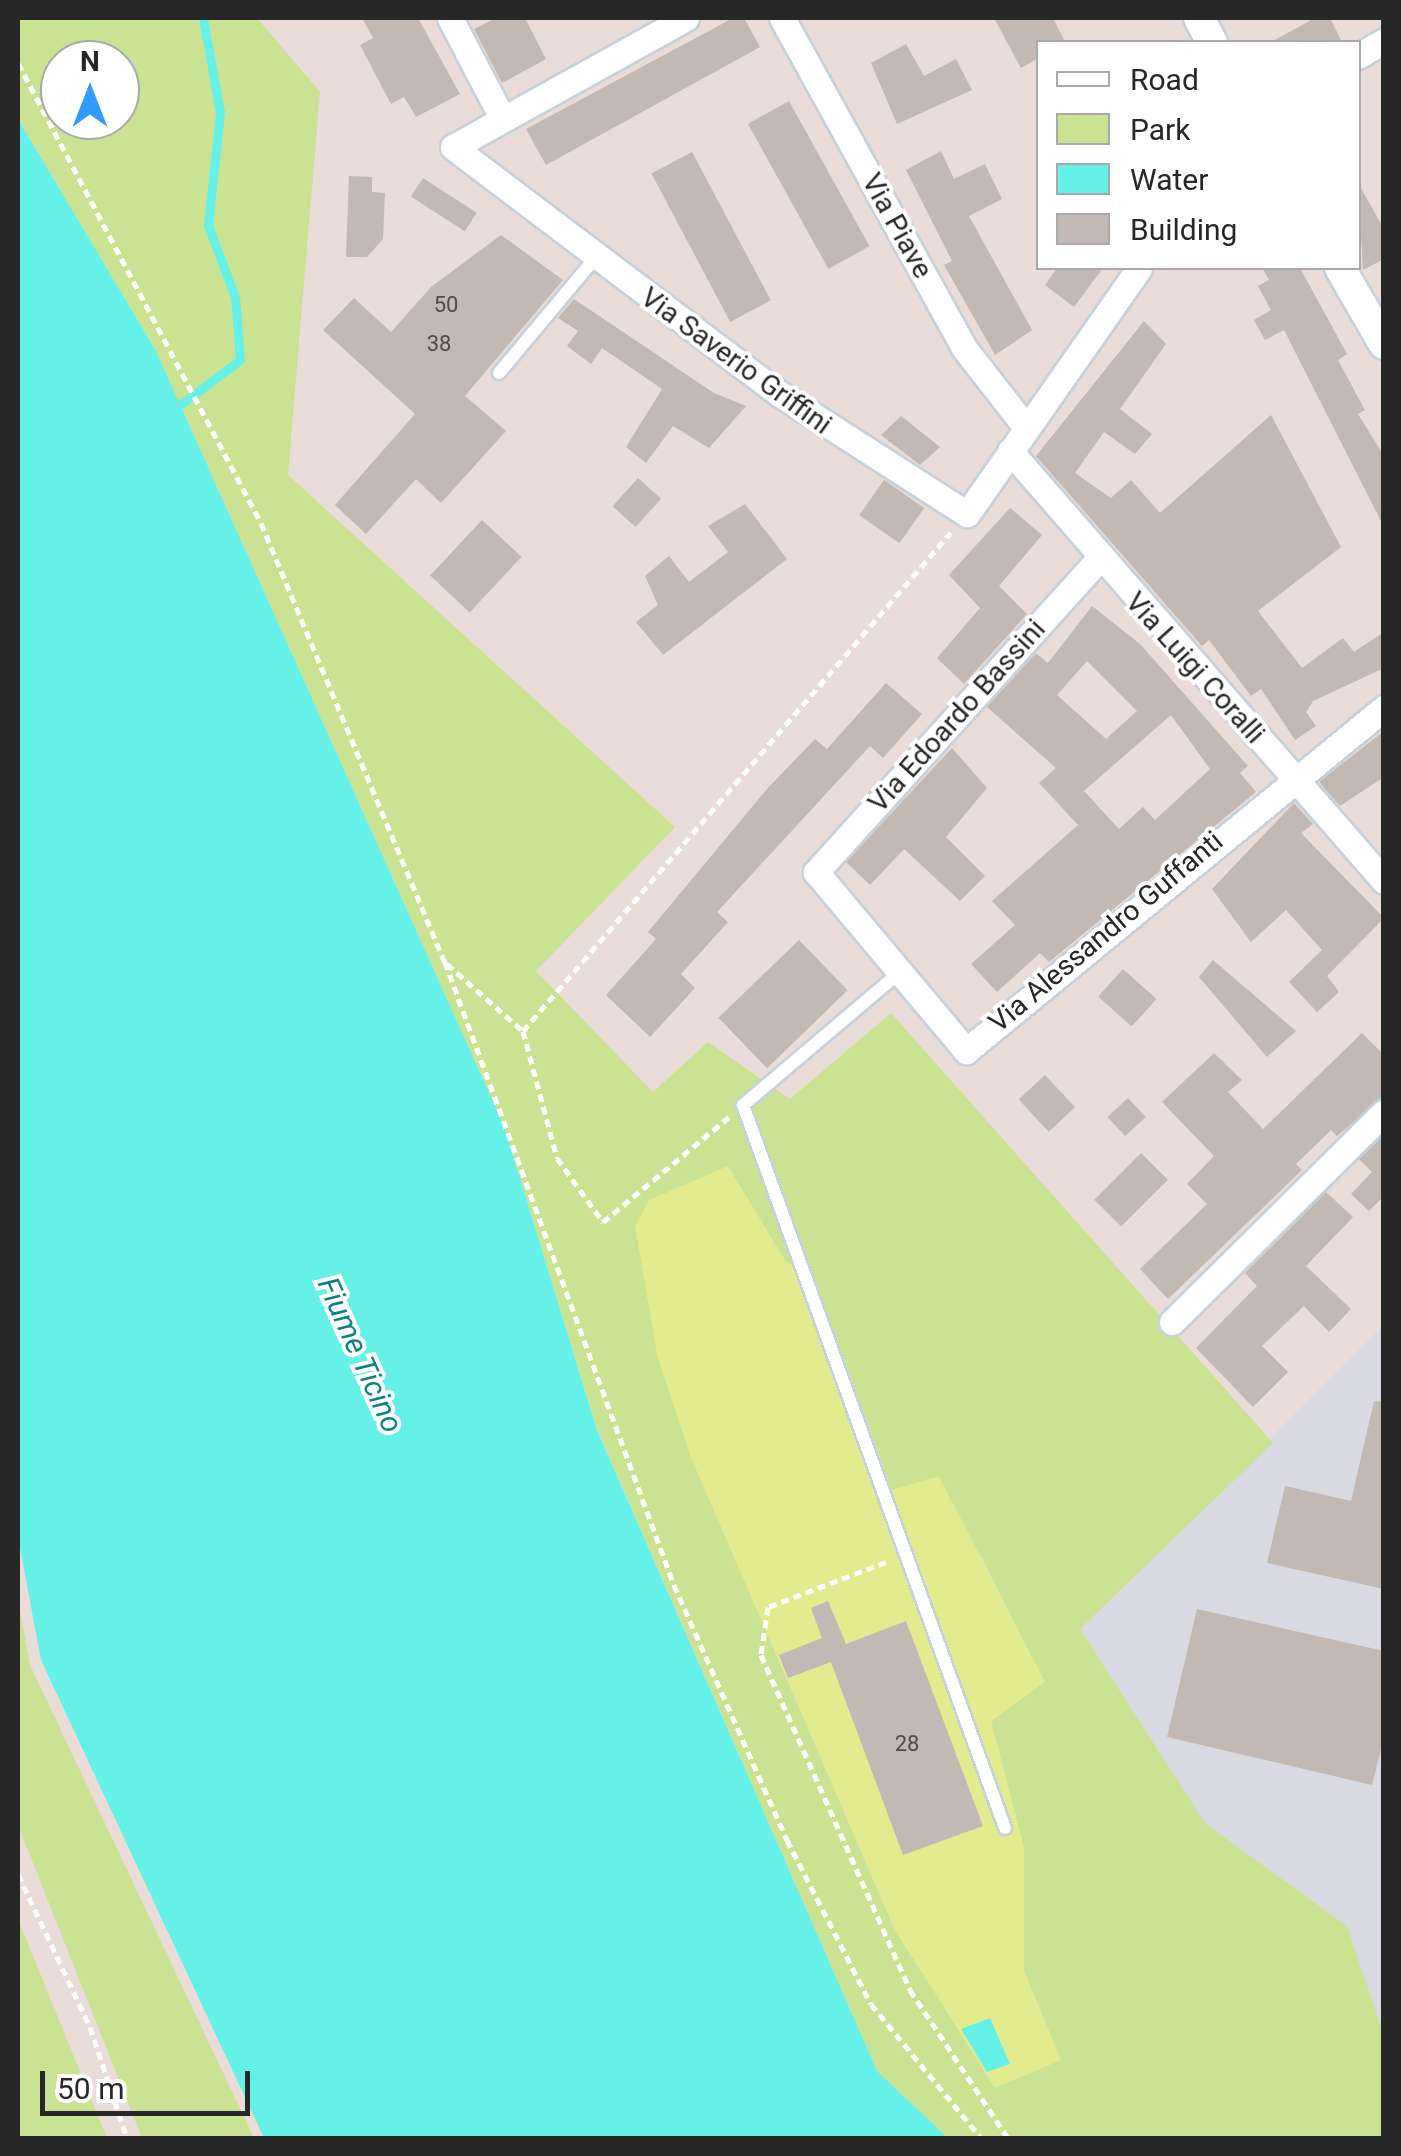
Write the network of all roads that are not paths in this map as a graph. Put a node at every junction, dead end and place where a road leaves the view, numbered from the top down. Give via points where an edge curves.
1 (450, 18) edge
2 (782, 18) edge
3 (1198, 18) edge
4 (679, 19) edge
5 (1211, 40) edge
6 (1384, 41) edge
7 (1361, 54) edge
8 (501, 116) junction
9 (596, 258) junction
10 (1138, 270) edge
11 (1341, 270) edge
12 (1384, 344) edge
13 (499, 373) dead end
14 (1024, 426) junction
15 (1010, 451) junction
16 (1098, 560) junction
17 (1384, 708) edge
18 (1292, 776) junction
19 (816, 872) joint
20 (1384, 881) edge
21 (900, 972) junction
22 (1384, 1112) edge
23 (1172, 1322) dead end
24 (1005, 1828) dead end

1 - 8 street
2 - 14 street, Via Piave via 964,348
3 - 5 street
4 - 8 street
6 - 7 street
8 - 9 street, Via Saverio Griffini via 454,147
9 - 13 lane
9 - 15 street, Via Saverio Griffini via 883,467 967,514
10 - 14 street
11 - 12 street
14 - 15 street
15 - 16 street, Via Luigi Coralli
16 - 18 street, Via Luigi Coralli
16 - 19 street, Via Edoardo Bassini
17 - 18 street, Via Alessandro Guffanti
18 - 20 street, Via Luigi Coralli
18 - 21 street, Via Alessandro Guffanti via 966,1051
19 - 21 street, Via Alessandro Guffanti
21 - 24 lane via 743,1105
22 - 23 street

